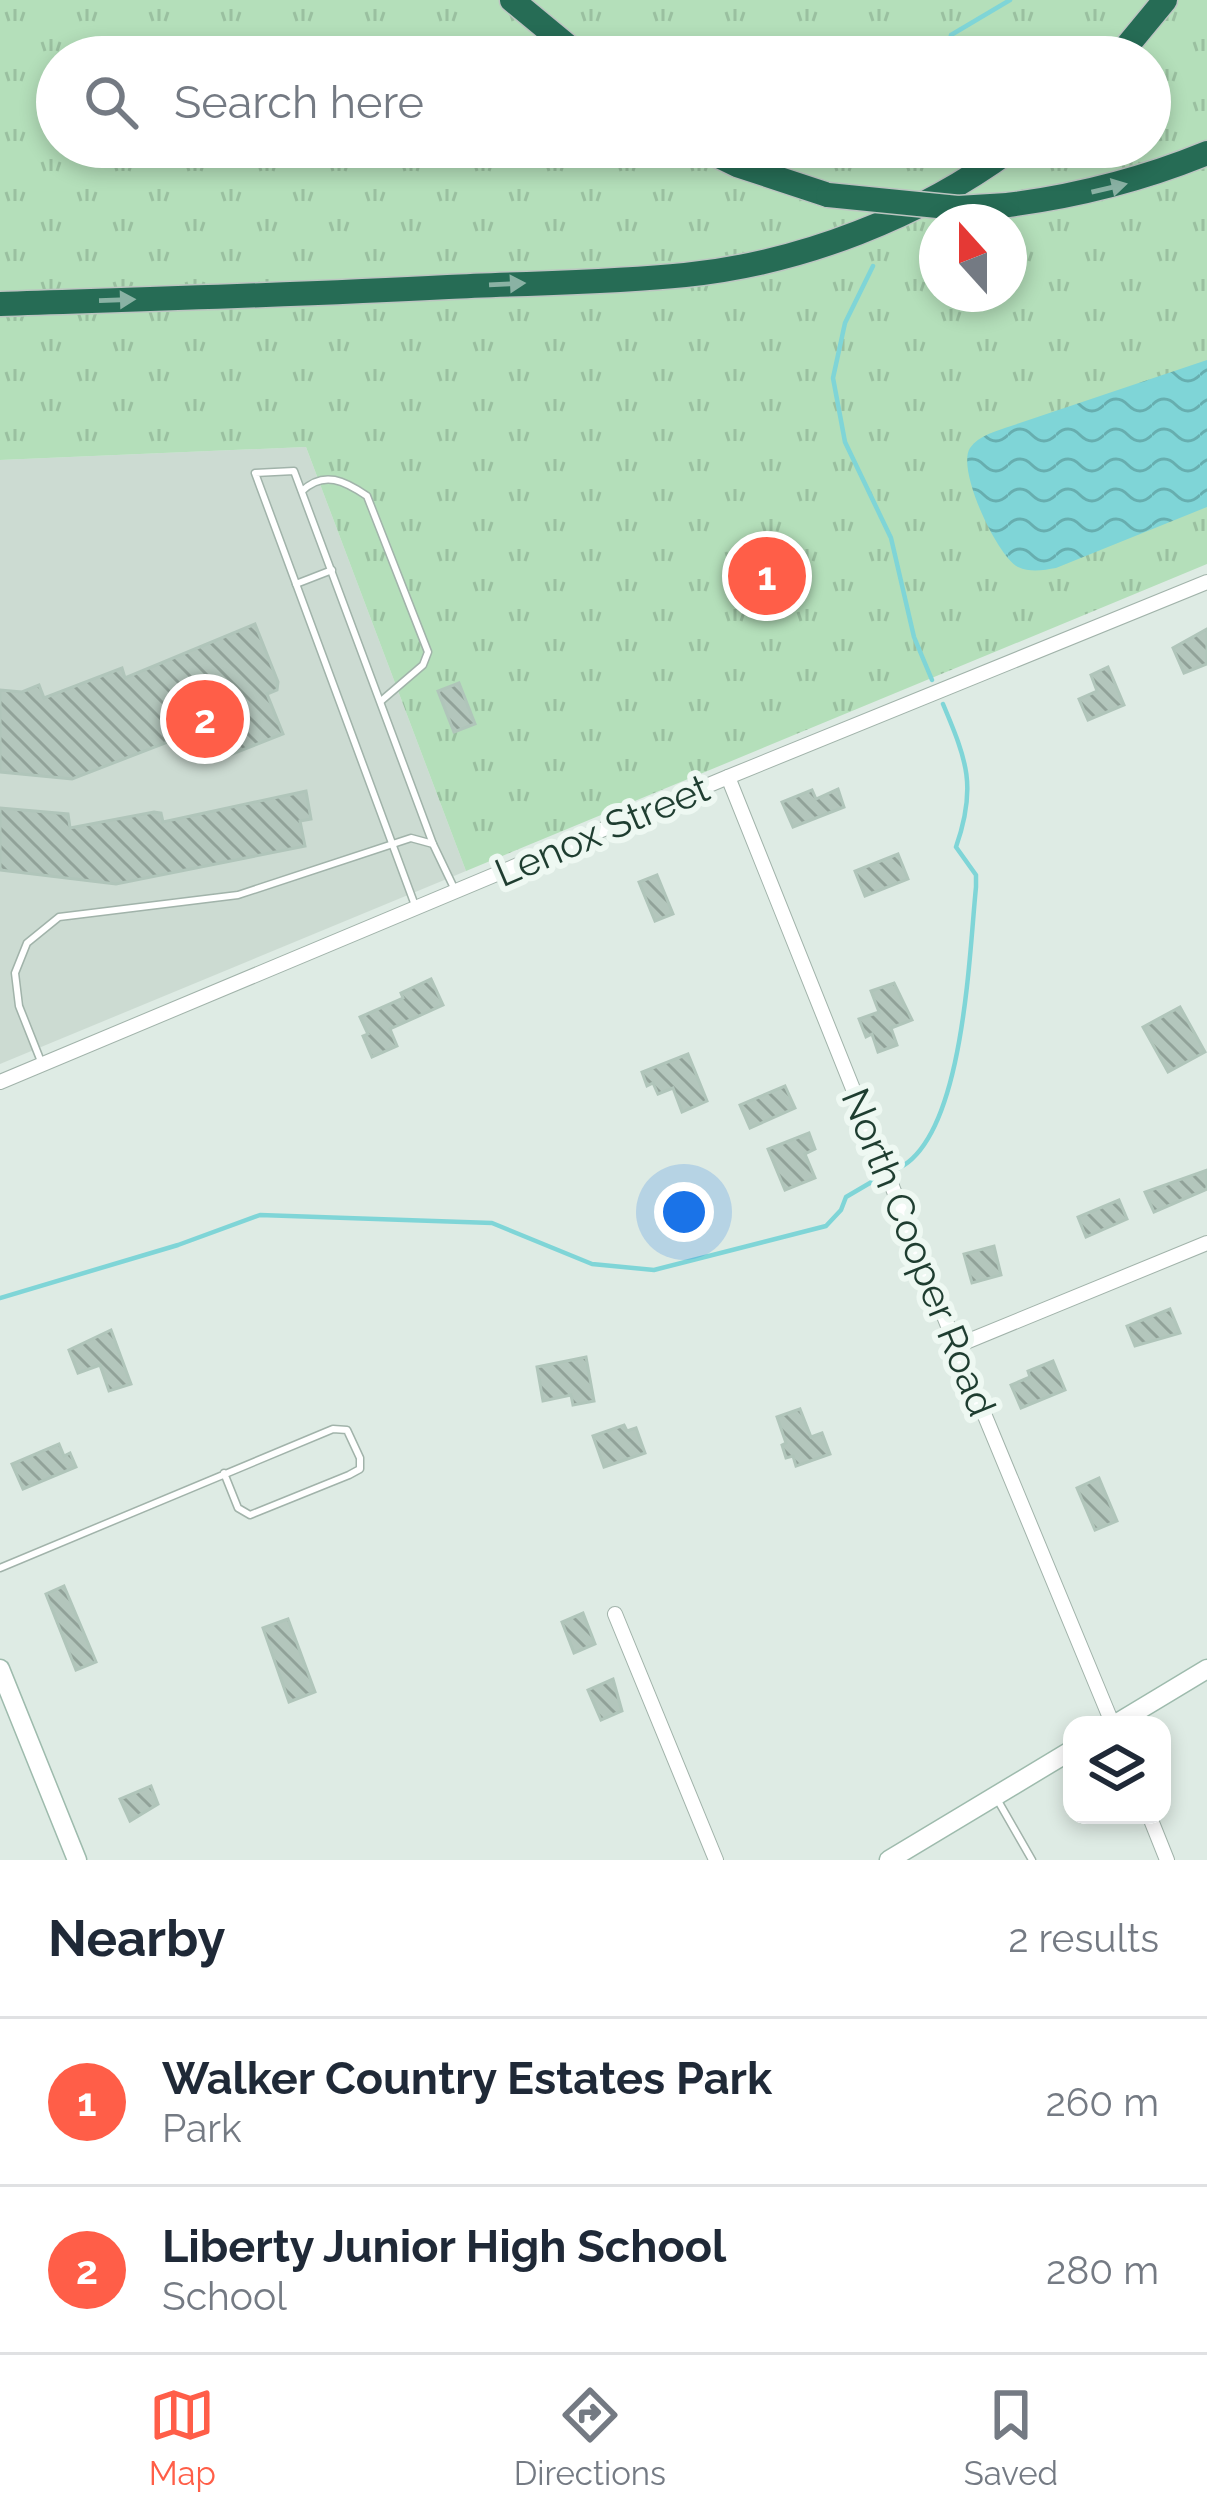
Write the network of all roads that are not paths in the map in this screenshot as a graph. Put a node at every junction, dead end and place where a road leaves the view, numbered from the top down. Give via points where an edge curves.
1 (512, 0) edge
2 (1165, 0) edge
3 (556, 36) edge
4 (1135, 36) edge
5 (1207, 153) edge
6 (1171, 167) edge
7 (746, 168) edge
8 (983, 168) edge
9 (1169, 168) edge
10 (0, 304) edge
11 (302, 490) junction
12 (332, 570) junction
13 (1207, 582) edge
14 (296, 584) junction
15 (380, 701) junction
16 (728, 777) junction
17 (392, 842) junction
18 (434, 844) junction
19 (456, 891) junction
20 (416, 908) junction
21 (42, 1064) junction
22 (0, 1082) edge
23 (1207, 1243) edge
24 (956, 1346) junction
25 (224, 1473) junction
26 (0, 1568) edge
27 (615, 1614) dead end
28 (0, 1669) edge
29 (1207, 1669) edge
30 (1109, 1716) edge
31 (1128, 1716) edge
32 (1063, 1755) edge
33 (995, 1796) junction
34 (1153, 1824) edge
35 (77, 1860) edge
36 (716, 1860) edge
37 (889, 1860) edge
38 (1032, 1860) edge
39 (1167, 1860) edge

1 - 3 highway
2 - 4 highway
6 -> 5 highway, bridge
7 -> 9 highway, bridge via 828,196 958,208 1068,198
10 -> 8 highway via 688,275 784,256 884,223
11 - 12 lane
11 - 14 lane via 295,471 255,473
11 - 15 lane via 329,478 367,496 428,652
12 - 14 lane
12 - 15 lane
13 - 16 street, Lenox Street
14 - 17 lane
15 - 18 lane
16 - 19 street, Lenox Street
16 - 24 street, North Cooper Road
17 - 18 lane
17 - 20 lane
17 - 21 lane via 238,895 59,917 27,943 15,974
18 - 19 lane
19 - 20 street, Lenox Street
20 - 21 street, Lenox Street
21 - 22 street, Lenox Street
23 - 24 street
24 - 30 street, North Cooper Road
25 - 25 lane via 333,1429 347,1430 360,1458 349,1475 250,1515 238,1508
25 - 26 lane
27 - 36 street
28 - 35 street
29 - 31 street
32 - 33 street
33 - 37 street
33 - 38 lane
34 - 39 street

